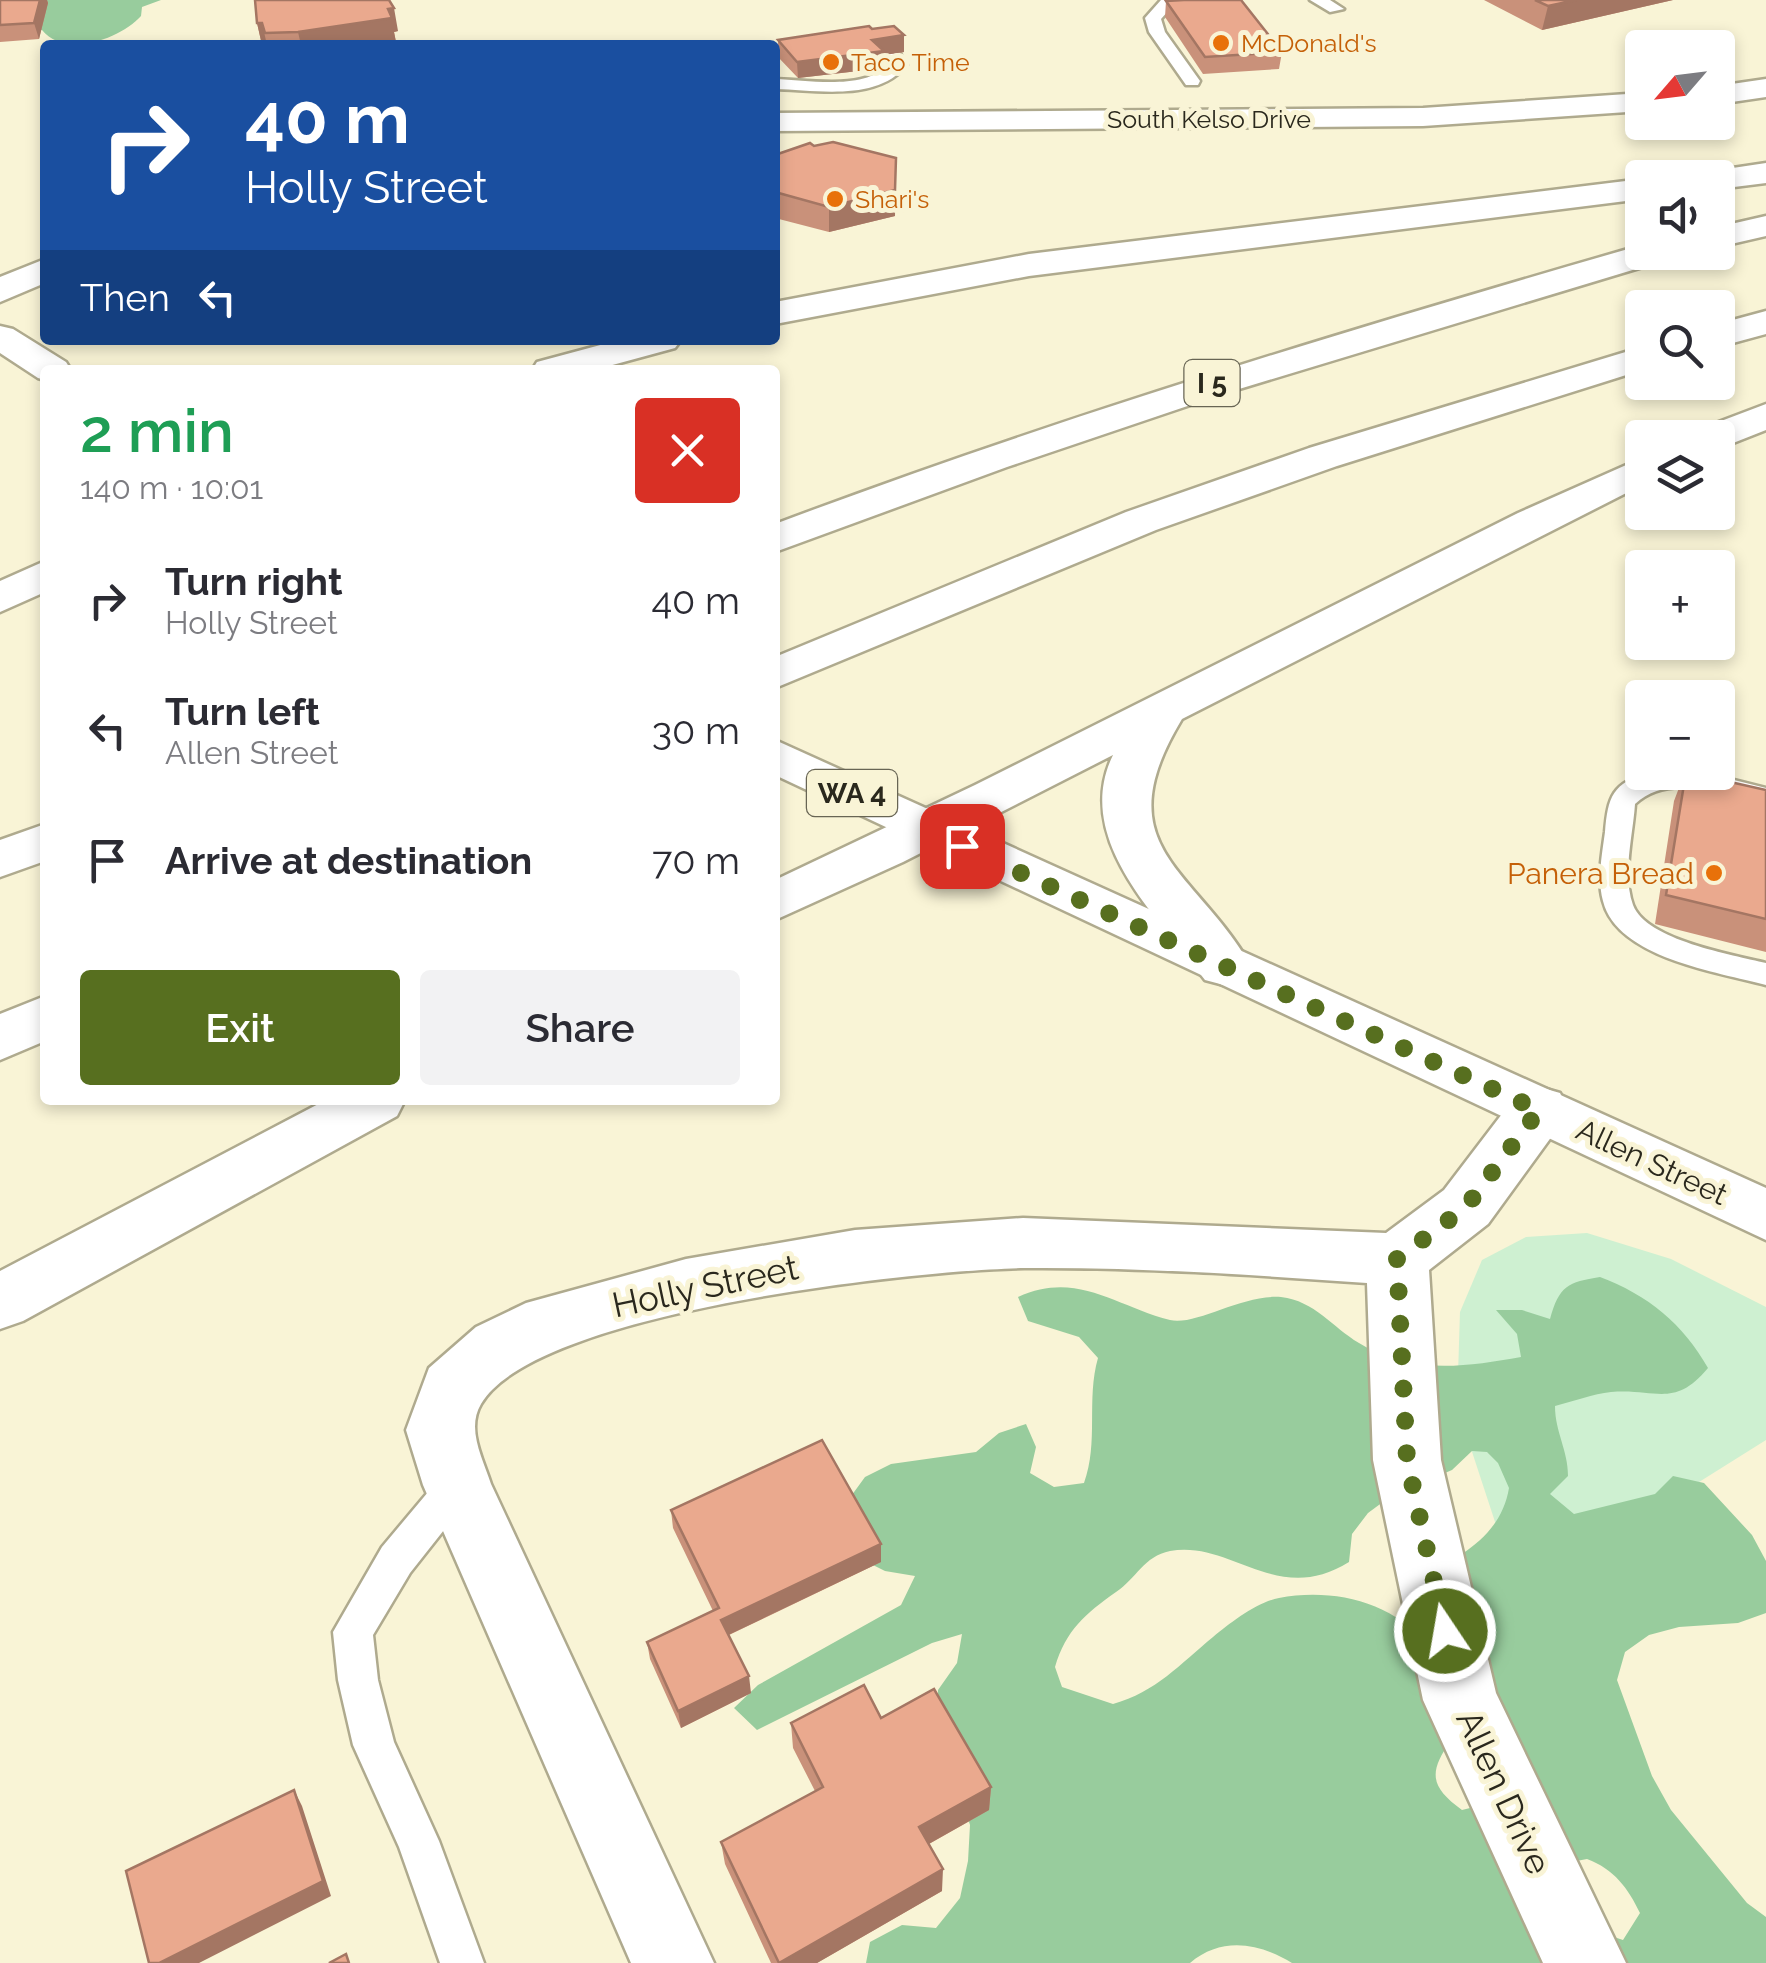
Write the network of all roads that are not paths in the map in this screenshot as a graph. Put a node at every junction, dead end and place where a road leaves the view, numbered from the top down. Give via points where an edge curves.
1 (1183, 0) edge
2 (1318, 0) edge
3 (1169, 1) edge
4 (1336, 9) dead end
5 (892, 53) edge
6 (1192, 82) dead end
7 (780, 84) edge
8 (1766, 88) edge
9 (1735, 92) edge
10 (1625, 103) edge
11 (780, 122) edge
12 (1766, 173) edge
13 (1735, 177) edge
14 (1625, 191) edge
15 (1766, 226) edge
16 (1735, 233) edge
17 (1625, 261) edge
18 (40, 272) edge
19 (0, 291) edge
20 (780, 313) edge
21 (1766, 322) edge
22 (1735, 331) edge
23 (0, 337) edge
24 (644, 345) edge
25 (1625, 363) edge
26 (44, 365) edge
27 (570, 365) edge
28 (1766, 416) edge
29 (1735, 429) edge
30 (1625, 478) edge
31 (780, 537) edge
32 (40, 577) edge
33 (0, 600) edge
34 (792, 667) edge
35 (1165, 708) junction
36 (780, 758) edge
37 (1766, 797) edge
38 (929, 830) junction
39 (40, 843) edge
40 (0, 860) edge
41 (780, 900) edge
42 (1224, 966) junction
43 (1766, 974) edge
44 (40, 1019) edge
45 (0, 1039) edge
46 (367, 1105) edge
47 (1539, 1110) junction
48 (1766, 1215) edge
49 (1397, 1259) junction
50 (0, 1302) edge
51 (457, 1485) junction
52 (462, 1963) edge
53 (674, 1963) edge
54 (1585, 1963) edge

1 - 3 lane
2 - 4 lane
3 - 6 lane via 1153,18
5 - 7 lane via 899,65 895,72 870,83
8 - 9 main road
10 - 11 main road, South Kelso Drive via 1423,117
12 - 13 main road
14 - 20 main road via 1029,265
15 - 16 main road
17 - 31 main road, I 5 via 1258,368
18 - 19 main road
21 - 22 main road
23 - 26 main road
24 - 27 main road
25 - 34 main road via 1342,450 1141,521
28 - 29 main road
30 - 35 main road
32 - 33 main road
35 - 38 main road
35 - 42 main road via 1128,776 1125,819 1150,866
36 - 38 main road, Allen Street / WA 4
37 - 43 lane via 1684,778 1630,790 1621,801 1616,904 1653,941
38 - 41 main road
38 - 42 main road, Allen Street / WA 4
39 - 40 main road
42 - 47 main road, Allen Street / WA 4
44 - 45 main road
46 - 50 main road
47 - 48 main road, Allen Street / WA 4
47 - 49 main road via 1466,1207
49 - 51 main road, Holly Street via 1023,1243 855,1256 686,1285 549,1322 499,1347 452,1388 440,1430
49 - 54 main road, Allen Drive via 1407,1460 1460,1700
51 - 52 lane via 396,1560 352,1632 374,1745
51 - 53 main road, Holly Street

